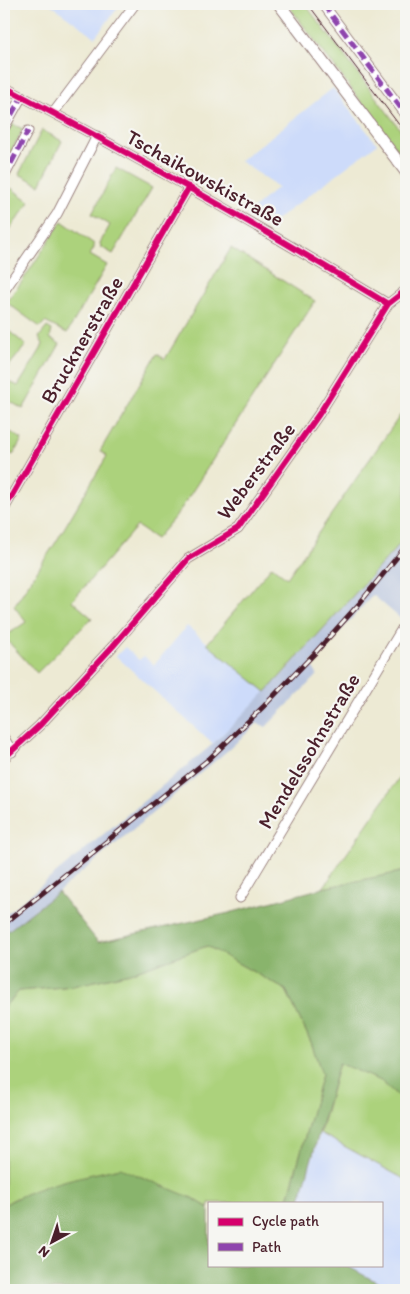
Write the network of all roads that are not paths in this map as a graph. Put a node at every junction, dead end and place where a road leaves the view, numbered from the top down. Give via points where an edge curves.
1 (135, 4) edge
2 (279, 4) edge
3 (323, 4) edge
4 (4, 87) edge
5 (22, 96) junction
6 (54, 112) junction
7 (406, 115) edge
8 (4, 128) edge
9 (28, 131) dead end
10 (97, 136) junction
11 (406, 172) edge
12 (4, 177) edge
13 (189, 187) junction
14 (406, 290) edge
15 (4, 292) edge
16 (388, 304) junction
17 (4, 509) edge
18 (405, 628) edge
19 (4, 738) edge
20 (12, 752) junction
21 (4, 758) edge
22 (240, 898) dead end

1 - 6 street
2 - 11 street
3 - 7 street
4 - 5 street, Tschaikowskistraße
5 - 6 street, Tschaikowskistraße
5 - 8 street
6 - 10 street, Tschaikowskistraße
9 - 12 street
10 - 13 street, Tschaikowskistraße
10 - 15 street via 57,214
13 - 16 street, Tschaikowskistraße
13 - 17 street, Brucknerstraße
14 - 16 street, Weberstraße
16 - 20 street, Weberstraße via 319,414 238,529 188,559 113,646
18 - 22 street, Mendelssohnstraße
19 - 20 street
20 - 21 street, Weberstraße

